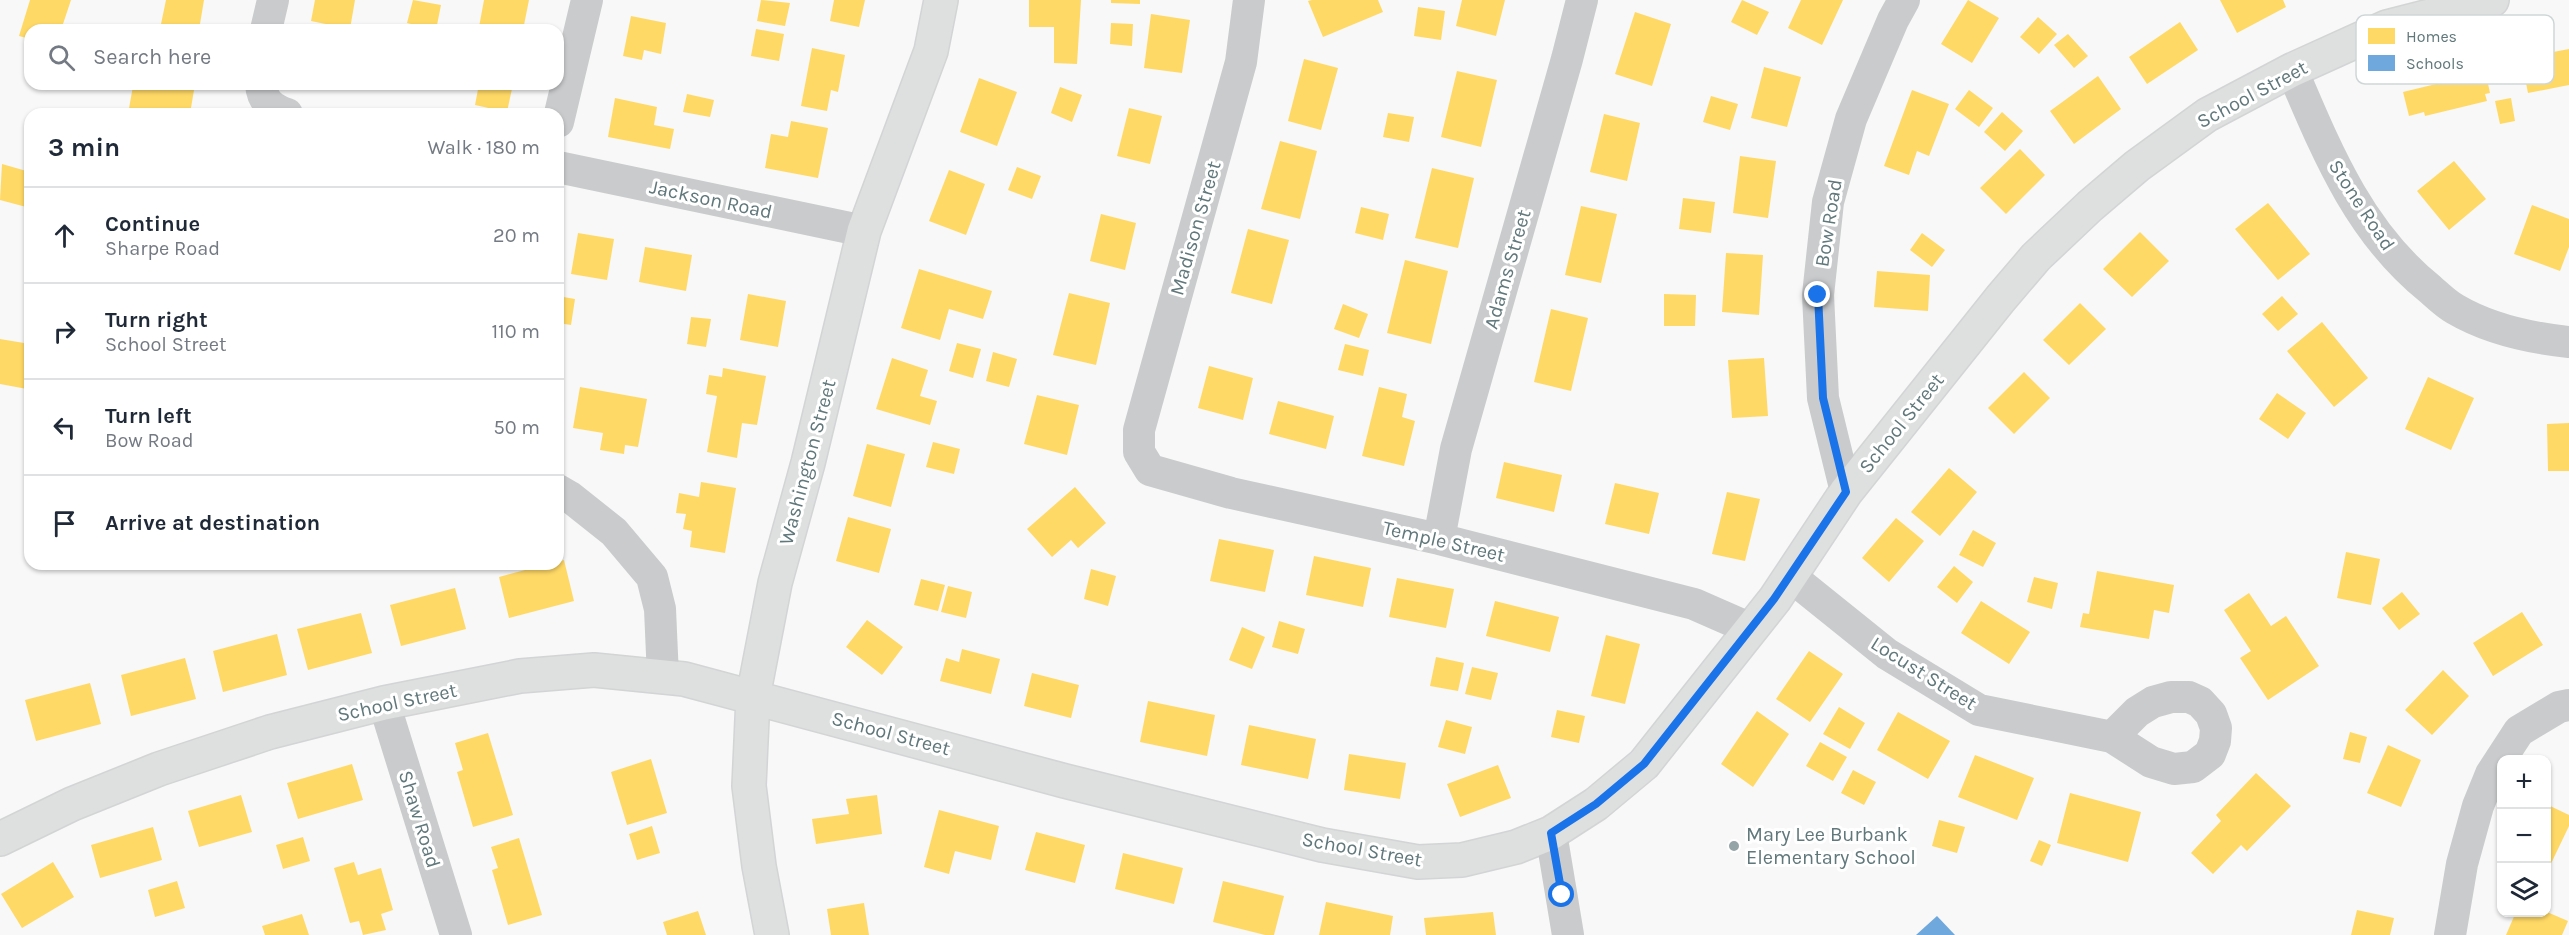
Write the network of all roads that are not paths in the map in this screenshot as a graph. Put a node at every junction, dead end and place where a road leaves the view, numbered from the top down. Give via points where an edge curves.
1 (273, 0) edge
2 (586, 0) edge
3 (941, 0) edge
4 (1249, 0) edge
5 (1582, 0) edge
6 (1904, 0) edge
7 (2492, 0) edge
8 (2434, 15) edge
9 (267, 24) edge
10 (2356, 41) edge
11 (2292, 70) junction
12 (262, 90) edge
13 (273, 108) edge
14 (561, 108) edge
15 (564, 168) edge
16 (864, 231) junction
17 (2569, 342) edge
18 (1140, 455) joint
19 (1846, 492) junction
20 (564, 494) edge
21 (1439, 539) junction
22 (1790, 576) junction
23 (1751, 629) junction
24 (663, 677) junction
25 (753, 697) junction
26 (384, 703) junction
27 (2569, 705) edge
28 (2112, 737) dead end
29 (1551, 833) junction
30 (0, 838) edge
31 (456, 935) edge
32 (772, 935) edge
33 (1568, 935) edge
34 (2450, 935) edge

1 - 9 street
2 - 14 street
3 - 16 street, Washington Street via 931,51
4 - 18 street, Madison Street via 1235,83 1139,430
5 - 21 street, Adams Street via 1456,449
6 - 19 street, Bow Road via 1851,119 1828,202 1818,295 1823,398
7 - 8 street, School Street
10 - 11 street, School Street
11 - 17 street, Stone Road via 2339,177 2382,242 2416,278 2454,309 2499,329
11 - 19 street, School Street via 2207,115 2082,213 2001,298
12 - 13 street
15 - 16 street, Jackson Road
16 - 25 street, Washington Street via 775,583
18 - 21 street, Temple Street via 1150,470 1231,493
19 - 22 street, School Street
20 - 24 street via 614,532 652,577 660,609
21 - 23 street, Temple Street via 1694,604
22 - 23 street, School Street
22 - 28 street, Locust Street via 1887,654 1979,710
23 - 29 street, School Street via 1644,764 1596,804
24 - 25 street, School Street
24 - 26 street, School Street via 594,670 520,676
25 - 29 street, School Street via 1065,781 1311,842 1418,862 1462,860 1516,847
25 - 32 street, Washington Street via 749,786
26 - 30 street, School Street via 270,732 159,769
26 - 31 street, Shaw Road
27 - 34 street via 2519,731 2491,774 2462,864
29 - 33 street

